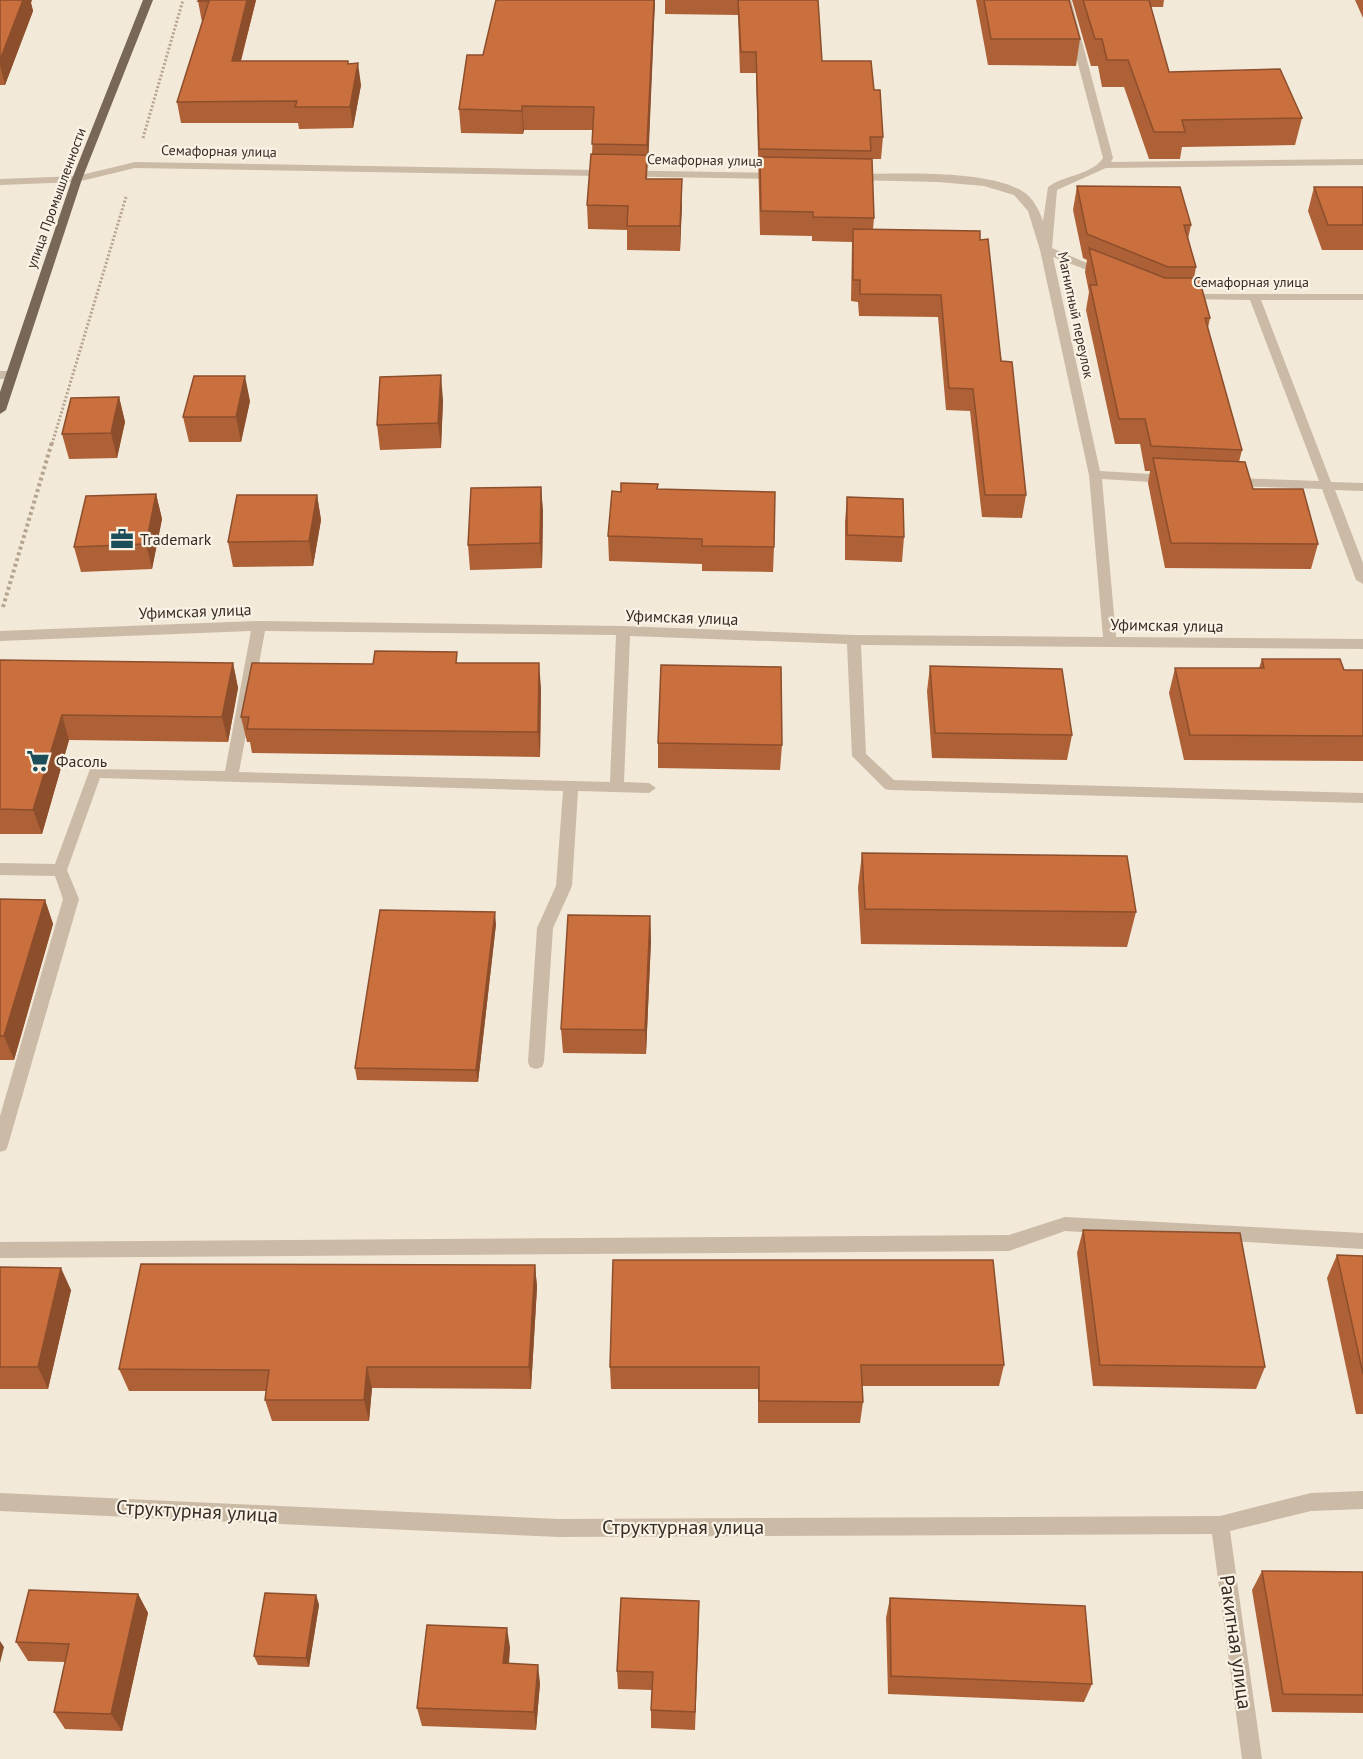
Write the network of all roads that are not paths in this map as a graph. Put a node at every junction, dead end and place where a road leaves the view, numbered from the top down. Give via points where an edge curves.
1 (148, 0) edge
2 (1066, 0) edge
3 (1363, 162) edge
4 (1106, 165) junction
5 (789, 176) edge
6 (836, 177) edge
7 (77, 179) junction
8 (0, 182) edge
9 (1046, 250) junction
10 (1119, 280) edge
11 (1173, 297) edge
12 (1254, 297) junction
13 (1363, 297) edge
14 (5, 375) edge
15 (0, 410) edge
16 (1095, 475) junction
17 (1177, 479) edge
18 (1223, 482) edge
19 (1328, 487) junction
20 (1363, 487) edge
21 (1363, 580) edge
22 (259, 626) junction
23 (623, 631) junction
24 (0, 636) edge
25 (854, 640) junction
26 (1110, 640) junction
27 (1363, 644) edge
28 (231, 776) junction
29 (571, 786) junction
30 (617, 787) junction
31 (649, 788) dead end
32 (1363, 798) edge
33 (0, 869) edge
34 (60, 870) junction
35 (536, 1062) dead end
36 (4, 1115) edge
37 (0, 1145) edge
38 (1363, 1241) edge
39 (0, 1250) edge
40 (1363, 1500) edge
41 (0, 1502) edge
42 (1220, 1525) junction
43 (1252, 1759) edge

1 - 7 main road, улица Промышленности
2 - 4 street via 1108,158
3 - 4 street
4 - 9 street, Магнитный переулок via 1059,182 1052,189
5 - 7 street, Семафорная улица via 135,165
6 - 9 street via 943,179 994,186 1018,194 1036,213
7 - 8 street, Семафорная улица
7 - 14 main road, улица Промышленности
9 - 10 street
9 - 16 street, Магнитный переулок
11 - 12 street, Семафорная улица
12 - 13 street, Семафорная улица
12 - 19 street
14 - 15 main road, улица Промышленности
16 - 17 street
16 - 26 street, Магнитный переулок
18 - 19 street
19 - 20 street
19 - 21 street
22 - 23 street, Уфимская улица
22 - 24 street, Уфимская улица
22 - 28 street
23 - 25 street, Уфимская улица
23 - 30 street
25 - 26 street, Уфимская улица
25 - 32 street via 860,756 890,785
26 - 27 street, Уфимская улица
28 - 29 street
28 - 34 street via 95,773
29 - 30 street
29 - 35 street via 564,886 545,928
30 - 31 street
33 - 34 street
34 - 36 street via 71,898
36 - 37 street
38 - 39 street via 1065,1224 1009,1243
40 - 42 street, Структурная улица via 1311,1502
41 - 42 street, Структурная улица via 559,1528
42 - 43 street, Ракитная улица

